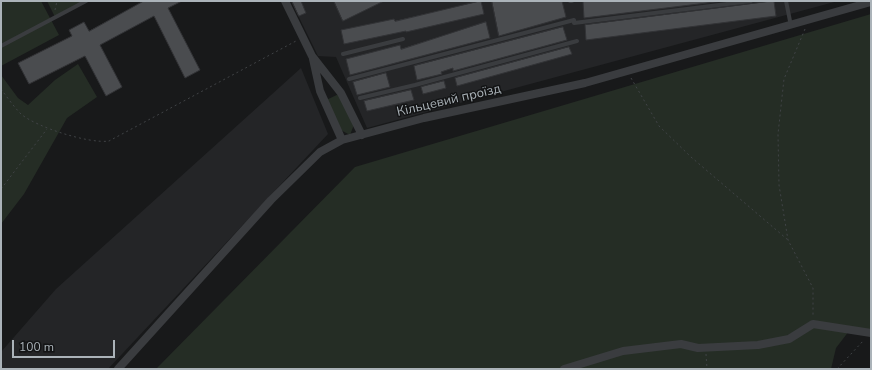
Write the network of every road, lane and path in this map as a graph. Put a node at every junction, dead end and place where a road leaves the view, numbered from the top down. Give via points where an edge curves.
1 (57, 1) edge
2 (86, 1) edge
3 (285, 1) edge
4 (750, 1) edge
5 (788, 1) edge
6 (871, 2) edge
7 (54, 17) junction
8 (810, 18) junction
9 (791, 26) junction
10 (303, 38) junction
11 (404, 39) dead end
12 (578, 41) dead end
13 (1, 46) edge
14 (343, 54) dead end
15 (312, 56) junction
16 (631, 78) dead end
17 (349, 79) dead end
18 (1, 89) edge
19 (360, 98) dead end
20 (47, 129) junction
21 (362, 135) junction
22 (342, 140) junction
23 (1, 189) edge
24 (788, 240) junction
25 (813, 324) junction
26 (871, 333) edge
27 (705, 348) junction
28 (118, 369) edge
29 (564, 369) edge
30 (707, 369) edge
31 (837, 369) edge

1 - 7 path
2 - 7 lane
3 - 10 street
4 - 17 lane via 574,21
5 - 9 lane
6 - 8 street, Кільцевий проїзд
7 - 13 lane
8 - 9 street, Кільцевий проїзд
8 - 24 path via 784,79 778,134 779,185
9 - 21 street, Кільцевий проїзд via 585,83 424,118
10 - 15 street
10 - 20 path via 109,141 100,142
11 - 14 lane
12 - 19 lane
15 - 21 street via 340,93
15 - 22 street via 320,91
16 - 24 path via 659,126
18 - 20 path via 21,114
20 - 23 path
21 - 22 street, Кільцевий проїзд
22 - 28 street, Кільцевий проїзд via 320,152 271,200
24 - 25 path via 813,288
25 - 26 street
25 - 27 street via 789,339 758,345
26 - 31 path
27 - 29 street via 681,344 623,351
27 - 30 path

